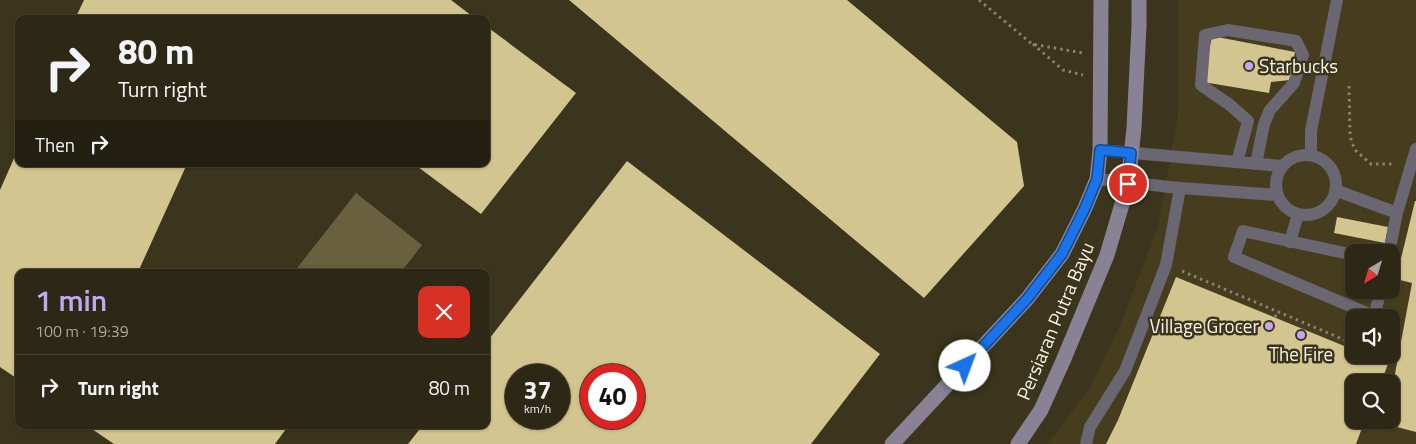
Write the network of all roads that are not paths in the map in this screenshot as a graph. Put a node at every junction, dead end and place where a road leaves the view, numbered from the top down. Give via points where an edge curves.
1 (1101, 0) edge
2 (1139, 0) edge
3 (1338, 0) edge
4 (1100, 150) junction
5 (1415, 152) edge
6 (1131, 153) junction
7 (1311, 155) junction
8 (1237, 162) junction
9 (1256, 164) junction
10 (1282, 166) junction
11 (1097, 179) junction
12 (1128, 184) junction
13 (1180, 188) junction
14 (1336, 190) junction
15 (1277, 194) junction
16 (1397, 213) junction
17 (1298, 214) junction
18 (1290, 242) junction
19 (1391, 244) edge
20 (1345, 253) edge
21 (1378, 299) edge
22 (892, 444) edge
23 (1018, 444) edge
24 (1086, 444) edge

1 - 4 street, Persiaran Putra Bayu
2 - 6 street, Persiaran Putra Bayu
3 - 7 lane via 1312,131
4 - 6 lane
4 - 11 street, Persiaran Putra Bayu
5 - 16 lane
6 - 8 lane
6 - 12 street, Persiaran Putra Bayu
7 - 10 lane via 1300,155
7 - 14 lane via 1320,158 1333,171
8 - 9 lane
8 - 9 lane via 1248,121 1201,85 1205,35 1228,30 1296,41 1302,55 1294,83 1270,110 1264,124
9 - 10 lane
10 - 15 lane via 1277,175
11 - 12 lane
11 - 22 street, Persiaran Putra Bayu via 1062,254 1027,299
12 - 13 lane
12 - 23 street, Persiaran Putra Bayu via 1107,255 1066,352 1040,410
13 - 15 lane
13 - 24 lane via 1166,265 1125,371 1090,427
14 - 16 lane
14 - 17 lane via 1326,207 1308,215
15 - 17 lane via 1282,203
16 - 19 lane
17 - 18 lane
18 - 20 lane
18 - 21 lane via 1243,231 1234,257 1374,316

